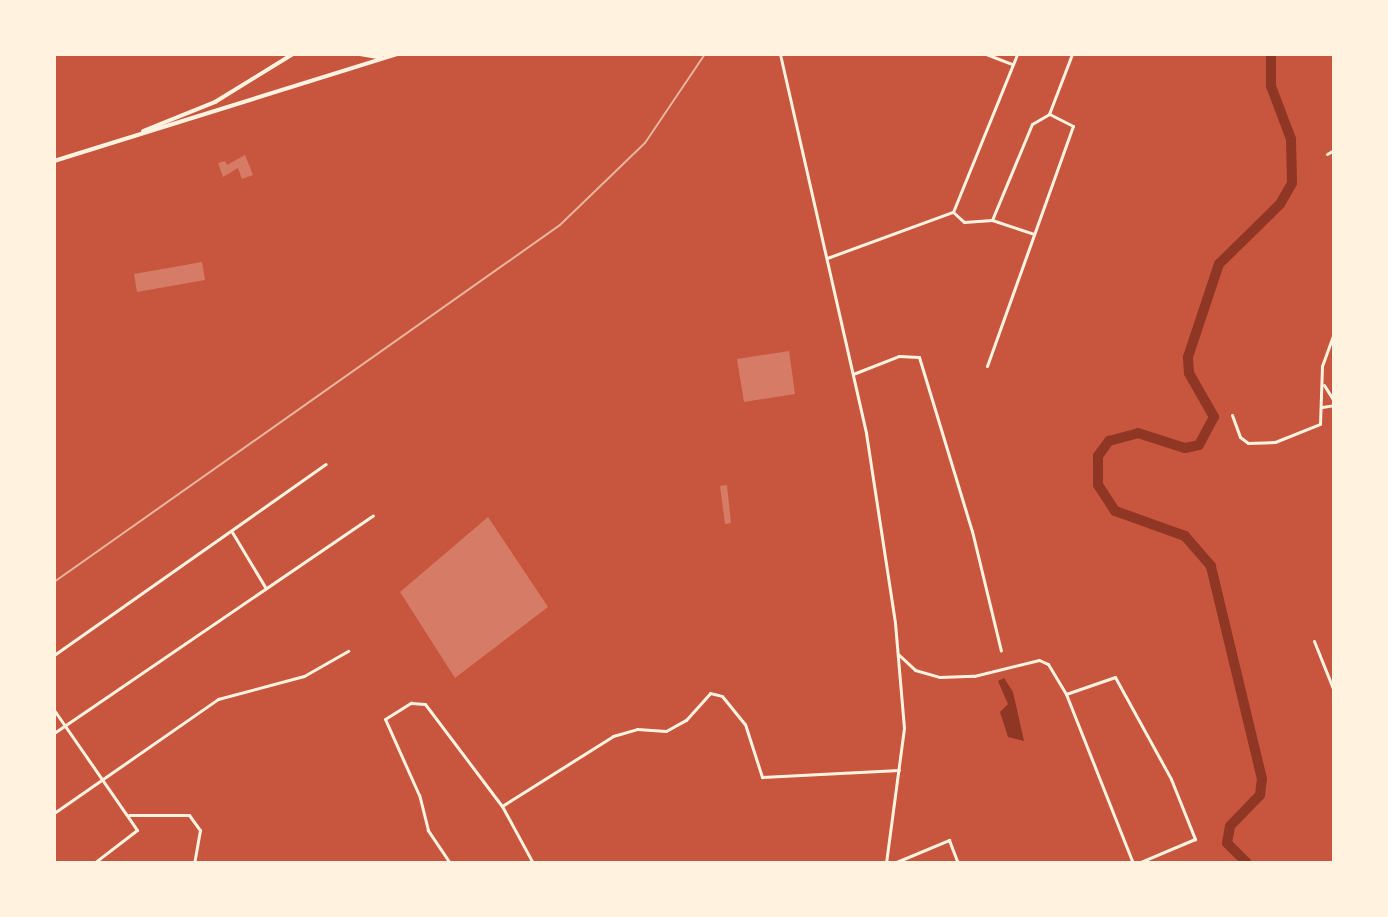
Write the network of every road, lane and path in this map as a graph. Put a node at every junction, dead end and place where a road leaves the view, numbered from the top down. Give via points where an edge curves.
1 (293, 54) edge
2 (360, 54) edge
3 (398, 54) edge
4 (780, 54) edge
5 (986, 54) edge
6 (1017, 54) edge
7 (1072, 54) edge
8 (384, 58) junction
9 (1012, 64) junction
10 (1049, 114) junction
11 (124, 138) junction
12 (1334, 150) edge
13 (1327, 154) dead end
14 (54, 161) edge
15 (953, 212) junction
16 (992, 220) junction
17 (1034, 234) junction
18 (826, 258) junction
19 (1334, 333) edge
20 (1327, 349) junction
21 (1334, 353) edge
22 (987, 366) dead end
23 (853, 374) junction
24 (1322, 381) junction
25 (1334, 403) edge
26 (1321, 408) junction
27 (1232, 415) dead end
28 (326, 464) dead end
29 (373, 515) dead end
30 (232, 532) junction
31 (266, 588) junction
32 (1314, 641) dead end
33 (348, 651) dead end
34 (1001, 651) dead end
35 (898, 654) junction
36 (54, 655) edge
37 (1334, 691) edge
38 (1066, 694) junction
39 (54, 710) edge
40 (65, 726) junction
41 (54, 733) edge
42 (899, 770) junction
43 (102, 779) junction
44 (502, 806) junction
45 (54, 813) edge
46 (128, 815) junction
47 (94, 863) edge
48 (194, 863) edge
49 (450, 863) edge
50 (533, 863) edge
51 (886, 863) edge
52 (894, 863) edge
53 (958, 863) edge
54 (1136, 863) edge

1 - 11 main road via 215,102
2 - 8 main road
3 - 8 main road
4 - 18 street
5 - 9 street
6 - 9 street
7 - 10 street
8 - 11 main road
9 - 15 street
10 - 16 street via 1032,124
10 - 17 street via 1073,126
11 - 14 main road
12 - 13 street
15 - 16 street via 964,222
15 - 18 street
16 - 17 street
17 - 22 street
18 - 23 street
19 - 20 street
20 - 21 street
20 - 24 street
23 - 34 street via 899,356 919,357 972,531
23 - 35 street
24 - 25 street
24 - 26 street
25 - 26 street
26 - 27 street via 1320,424 1275,442 1248,443
28 - 30 street
29 - 31 street
30 - 31 street
30 - 36 street
31 - 40 street
32 - 37 street
33 - 43 street via 304,676 218,699
35 - 38 street via 915,670 939,677 974,676 1042,660
35 - 42 street via 904,728
38 - 54 street
38 - 54 street via 1115,677 1171,779 1195,839
39 - 40 street
40 - 41 street
40 - 43 street
42 - 44 street via 762,777 745,724 722,696 710,693 686,720 666,731 637,729 613,736
42 - 51 street
43 - 45 street
43 - 46 street
44 - 49 street via 425,704 411,703 385,719 419,795 428,830
44 - 50 street
46 - 47 street via 136,836
46 - 48 street via 189,815 200,830
52 - 53 street via 949,840

